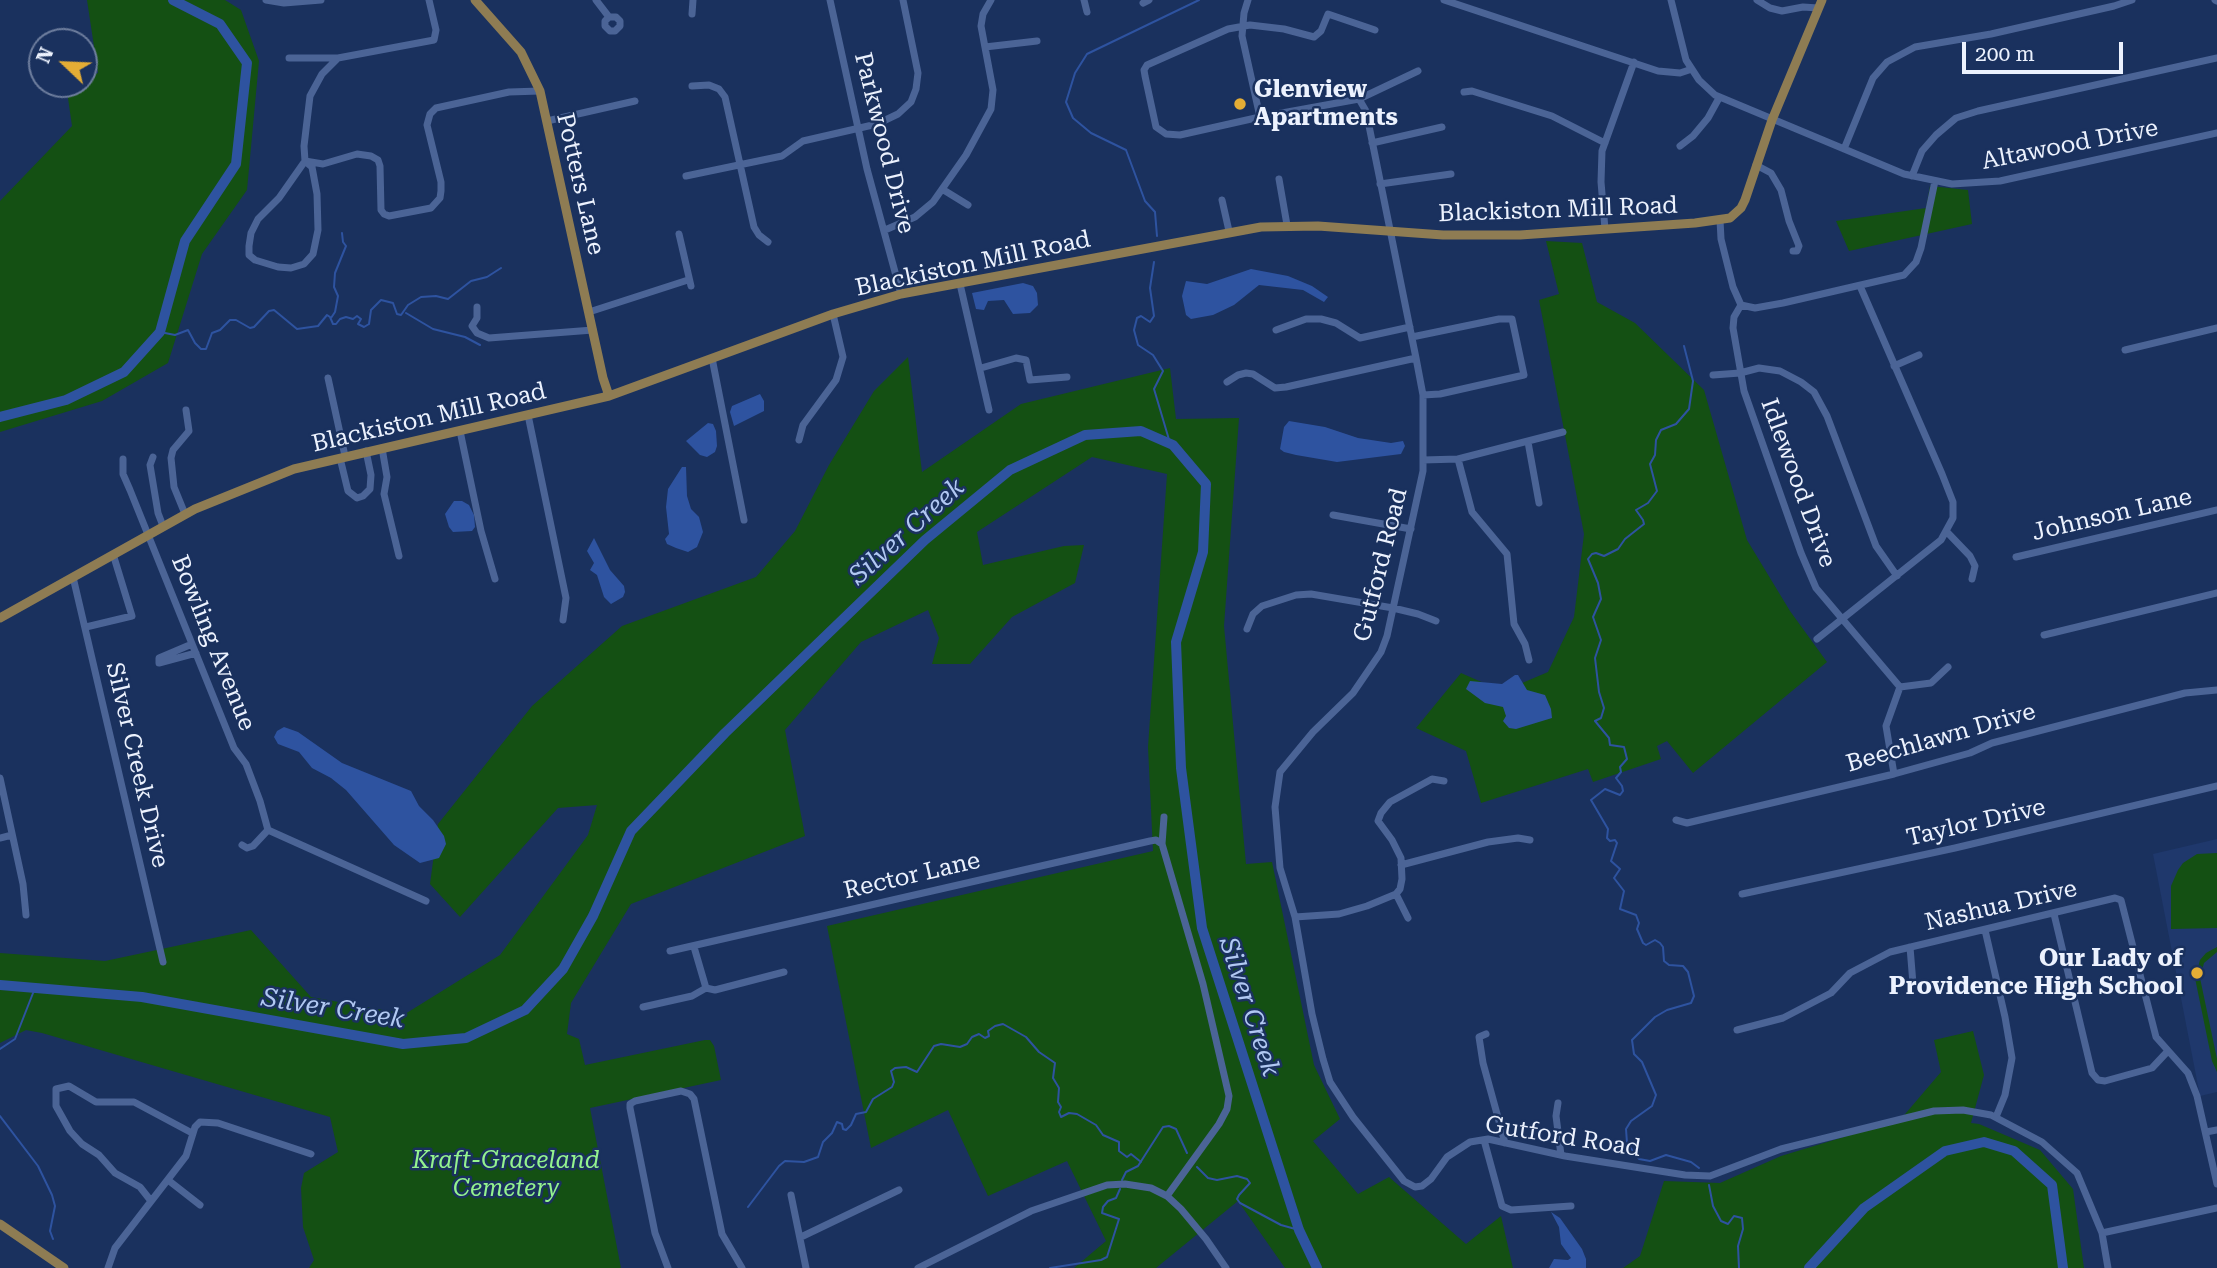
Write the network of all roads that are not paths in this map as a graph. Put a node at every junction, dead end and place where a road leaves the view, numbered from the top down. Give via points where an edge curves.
1 (266, 0) edge
2 (321, 0) edge
3 (429, 0) edge
4 (475, 0) edge
5 (596, 0) edge
6 (693, 0) edge
7 (830, 0) edge
8 (903, 0) edge
9 (991, 0) edge
10 (1084, 0) edge
11 (1248, 0) edge
12 (1444, 0) edge
13 (1671, 0) edge
14 (1757, 0) edge
15 (2132, 0) edge
16 (1820, 4) edge
17 (1087, 12) dead end
18 (692, 14) dead end
19 (609, 17) dead end
20 (1242, 27) junction
21 (1375, 30) dead end
22 (1037, 41) dead end
23 (985, 47) junction
24 (289, 58) dead end
25 (338, 58) junction
26 (2217, 58) edge
27 (1634, 62) junction
28 (1692, 69) junction
29 (1418, 71) dead end
30 (692, 86) dead end
31 (540, 90) junction
32 (1464, 92) dead end
33 (1719, 98) junction
34 (1359, 99) junction
35 (635, 101) dead end
36 (1260, 117) junction
37 (1772, 120) junction
38 (547, 121) junction
39 (1442, 127) dead end
40 (858, 128) junction
41 (2217, 133) edge
42 (1372, 143) junction
43 (1605, 143) junction
44 (1680, 146) dead end
45 (1844, 149) junction
46 (305, 161) junction
47 (739, 165) junction
48 (1756, 165) junction
49 (1451, 174) dead end
50 (686, 176) dead end
51 (1912, 176) junction
52 (1279, 178) dead end
53 (1935, 181) junction
54 (1380, 184) junction
55 (942, 189) junction
56 (1222, 200) dead end
57 (968, 205) dead end
58 (1720, 220) junction
59 (1287, 225) junction
60 (1605, 229) junction
61 (885, 230) junction
62 (1229, 232) junction
63 (1390, 232) junction
64 (679, 234) dead end
65 (768, 242) dead end
66 (1793, 251) dead end
67 (960, 284) junction
68 (1860, 286) junction
69 (901, 294) junction
70 (1741, 305) junction
71 (477, 307) dead end
72 (589, 312) junction
73 (833, 314) junction
74 (1410, 327) junction
75 (2217, 328) edge
76 (593, 330) junction
77 (1276, 330) dead end
78 (1412, 337) junction
79 (2125, 350) dead end
80 (1919, 355) dead end
81 (712, 358) junction
82 (1416, 358) junction
83 (1894, 366) junction
84 (981, 368) junction
85 (1741, 373) junction
86 (1713, 375) dead end
87 (1068, 377) dead end
88 (328, 378) dead end
89 (1227, 382) dead end
90 (1423, 395) junction
91 (609, 396) junction
92 (186, 410) dead end
93 (989, 410) dead end
94 (528, 415) junction
95 (460, 431) junction
96 (1563, 432) dead end
97 (799, 440) dead end
98 (1528, 442) junction
99 (382, 448) junction
100 (366, 451) junction
101 (153, 457) dead end
102 (343, 457) junction
103 (1458, 458) junction
104 (123, 459) dead end
105 (1423, 460) junction
106 (1539, 503) dead end
107 (2217, 510) edge
108 (185, 514) junction
109 (1333, 515) dead end
110 (744, 520) dead end
111 (163, 526) junction
112 (1411, 529) junction
113 (1947, 533) junction
114 (148, 534) junction
115 (113, 554) junction
116 (400, 556) dead end
117 (2016, 557) dead end
118 (1897, 576) junction
119 (73, 577) junction
120 (495, 579) dead end
121 (1972, 579) dead end
122 (2217, 593) edge
123 (1393, 608) junction
124 (0, 618) edge
125 (1842, 619) junction
126 (562, 620) dead end
127 (1436, 621) dead end
128 (86, 627) junction
129 (1247, 629) dead end
130 (2044, 635) dead end
131 (1817, 639) dead end
132 (192, 644) junction
133 (196, 653) junction
134 (1529, 660) dead end
135 (1948, 667) dead end
136 (1900, 687) junction
137 (2217, 690) edge
138 (1894, 774) junction
139 (0, 778) edge
140 (1444, 781) dead end
141 (2217, 786) edge
142 (1164, 817) dead end
143 (1676, 820) dead end
144 (268, 830) junction
145 (12, 835) junction
146 (0, 838) edge
147 (1530, 840) dead end
148 (1162, 844) junction
149 (242, 845) dead end
150 (1401, 865) junction
151 (1396, 894) junction
152 (1742, 894) dead end
153 (426, 901) dead end
154 (2054, 914) junction
155 (26, 915) dead end
156 (1295, 917) junction
157 (1408, 918) dead end
158 (1984, 930) junction
159 (694, 947) junction
160 (1910, 947) junction
161 (670, 951) dead end
162 (163, 962) dead end
163 (784, 972) dead end
164 (1913, 984) dead end
165 (706, 988) junction
166 (643, 1007) dead end
167 (1737, 1030) dead end
168 (1486, 1034) dead end
169 (2167, 1052) junction
170 (1558, 1103) dead end
171 (1996, 1117) junction
172 (2217, 1130) edge
173 (2206, 1132) junction
174 (192, 1133) junction
175 (1484, 1140) junction
176 (1505, 1143) junction
177 (311, 1154) dead end
178 (1561, 1155) junction
179 (168, 1180) junction
180 (2217, 1184) edge
181 (899, 1190) dead end
182 (791, 1195) dead end
183 (1167, 1196) junction
184 (150, 1201) junction
185 (200, 1205) dead end
186 (1571, 1206) dead end
187 (2217, 1208) edge
188 (0, 1224) edge
189 (2102, 1233) junction
190 (801, 1237) junction
191 (64, 1268) edge
192 (108, 1268) edge
193 (668, 1268) edge
194 (742, 1268) edge
195 (806, 1268) edge
196 (918, 1268) edge
197 (1226, 1268) edge
198 (2108, 1268) edge

1 - 2 street
3 - 25 street via 434,40
4 - 31 main road, Potters Lane via 522,52
5 - 19 street
6 - 18 street
7 - 40 street, Parkwood Drive
8 - 40 street via 918,74 916,89 911,102 898,114
9 - 23 street via 981,26
10 - 17 street
11 - 20 street
12 - 27 street
13 - 28 street
14 - 16 street via 1782,11
15 - 45 street via 1915,47 1887,62 1873,78
16 - 37 main road
20 - 21 street via 1260,24 1314,37 1328,14
20 - 36 street
20 - 36 street via 1147,65 1145,76 1156,127 1166,134
22 - 23 street
23 - 55 street via 993,90 991,109
24 - 25 street
25 - 46 street via 310,96
26 - 51 street via 1956,118 1922,150
27 - 28 street via 1658,71
27 - 43 street
28 - 33 street
29 - 34 street
30 - 47 street via 709,85 725,97
31 - 38 main road, Potters Lane
31 - 46 street via 509,92 436,108 430,114 427,125 441,191 431,208 384,214 380,166 371,156 357,154 323,164
32 - 43 street via 1552,116
33 - 37 street, Altawood Drive
33 - 44 street via 1708,118
34 - 36 street
34 - 42 street, Gutford Road
35 - 38 street
37 - 45 street, Altawood Drive
37 - 48 main road
38 - 72 main road, Potters Lane
39 - 42 street
40 - 47 street via 803,141 782,156
40 - 61 street, Parkwood Drive
41 - 53 street, Altawood Drive via 2000,181
42 - 54 street, Gutford Road
43 - 60 street via 1601,162
45 - 51 street, Altawood Drive
46 - 46 street via 258,219 248,246 249,256 255,260 291,268 304,264 313,254 317,194 312,167
47 - 50 street
47 - 65 street via 754,227
48 - 58 main road via 1741,208
48 - 66 street via 1770,173 1781,190 1799,246
49 - 54 street
51 - 53 street, Altawood Drive
52 - 59 street
53 - 68 street via 1916,262 1904,275
54 - 63 street, Gutford Road
55 - 57 street
55 - 61 street via 915,217
56 - 62 street
58 - 60 main road, Blackiston Mill Road
58 - 70 street via 1721,239
59 - 62 main road, Blackiston Mill Road
59 - 63 main road, Blackiston Mill Road
60 - 63 main road, Blackiston Mill Road via 1520,235
61 - 69 street, Parkwood Drive
62 - 67 main road, Blackiston Mill Road
63 - 74 street, Gutford Road
64 - 72 street via 689,283
67 - 69 main road, Blackiston Mill Road
67 - 84 street
68 - 70 street via 1755,308
68 - 83 street
69 - 73 main road, Blackiston Mill Road
70 - 85 street, Idlewood Drive via 1732,328
71 - 76 street via 472,326 489,338
72 - 76 main road, Potters Lane
73 - 81 main road, Blackiston Mill Road
73 - 97 street via 843,357 836,380 803,425
74 - 77 street via 1360,338 1336,323 1306,319
74 - 78 street, Gutford Road
75 - 79 street
76 - 91 main road, Potters Lane
78 - 82 street, Gutford Road
78 - 90 street via 1512,319 1524,375
80 - 83 street
81 - 91 main road, Blackiston Mill Road
81 - 110 street
82 - 89 street via 1286,387 1275,388 1246,373
82 - 90 street, Gutford Road
83 - 113 street via 1953,502
84 - 87 street via 1017,358 1026,359 1030,380
84 - 93 street
85 - 86 street
85 - 118 street via 1759,368 1780,371 1814,393 1876,546
85 - 125 street, Idlewood Drive via 1801,553 1816,588
88 - 102 street
90 - 105 street, Gutford Road
91 - 94 main road, Blackiston Mill Road
92 - 108 street via 189,430 171,458 174,487
94 - 95 main road, Blackiston Mill Road
94 - 126 street via 566,598
95 - 99 main road, Blackiston Mill Road
95 - 120 street
96 - 98 street
98 - 103 street
98 - 106 street
99 - 100 main road, Blackiston Mill Road
99 - 116 street via 387,477 384,494
100 - 102 main road, Blackiston Mill Road
100 - 102 street via 370,489 358,498 348,491
101 - 111 street via 150,465
102 - 108 main road, Blackiston Mill Road via 294,469
103 - 105 street
103 - 134 street via 1472,512 1507,554 1514,624
104 - 114 street, Bowling Avenue via 123,474
105 - 112 street, Gutford Road
107 - 117 street, Johnson Lane
108 - 111 main road, Blackiston Mill Road
109 - 112 street
111 - 114 main road, Blackiston Mill Road
112 - 123 street, Gutford Road
113 - 118 street
113 - 121 street via 1970,556 1975,566
114 - 115 main road, Blackiston Mill Road
114 - 132 street, Bowling Avenue
115 - 119 main road, Blackiston Mill Road
115 - 128 street via 132,616
118 - 125 street
119 - 124 main road, Blackiston Mill Road
119 - 128 street, Silver Creek Drive
122 - 130 street
123 - 127 street
123 - 129 street via 1296,595 1262,606
123 - 156 street, Gutford Road via 1374,664 1280,772 1275,833
125 - 131 street
125 - 136 street, Idlewood Drive
128 - 162 street, Silver Creek Drive
132 - 133 street, Bowling Avenue
132 - 133 street via 159,658 159,663
133 - 144 street, Bowling Avenue via 234,748 246,764
135 - 136 street via 1931,683
136 - 138 street via 1886,726
137 - 138 street, Beechlawn Drive via 2185,692
138 - 143 street, Beechlawn Drive via 1688,823
139 - 145 street
140 - 150 street via 1432,779 1390,802 1381,813 1378,821 1392,840
141 - 152 street, Taylor Drive
142 - 148 street
144 - 149 street via 253,846
144 - 153 street
145 - 146 street
145 - 155 street
147 - 150 street via 1488,842
148 - 159 street, Rector Lane via 1150,841
148 - 183 street via 1203,984 1229,1096 1219,1124
150 - 151 street
151 - 156 street via 1339,914
151 - 157 street
154 - 158 street, Nashua Drive
154 - 169 street, Nashua Drive via 2121,900 2156,1037
154 - 169 street via 2092,1073 2105,1081 2152,1068
156 - 175 street, Gutford Road via 1330,1082 1404,1181 1415,1188 1422,1186 1460,1147
158 - 160 street, Nashua Drive
158 - 171 street via 2012,1059
159 - 161 street, Rector Lane
159 - 165 street
160 - 164 street
160 - 167 street, Nashua Drive via 1865,963 1831,993 1783,1018
163 - 165 street via 715,990
165 - 166 street via 692,996
168 - 176 street via 1479,1037
169 - 173 street via 2188,1073
170 - 178 street
171 - 178 street, Gutford Road via 1962,1110 1934,1111 1781,1149 1710,1175
171 - 189 street, Gutford Road via 2042,1142 2077,1173
172 - 173 street
173 - 180 street
174 - 177 street via 197,1124 210,1121
174 - 179 street via 186,1156
174 - 184 street via 134,1102 96,1102 69,1086 56,1089 57,1110 70,1131
175 - 176 street, Gutford Road
175 - 186 street via 1502,1206 1511,1210
176 - 178 street, Gutford Road
179 - 184 street
179 - 185 street
181 - 190 street
182 - 190 street
183 - 196 street via 1142,1186 1107,1185 1031,1211
183 - 197 street
184 - 192 street via 115,1248
187 - 189 street
188 - 191 main road
189 - 198 street, Gutford Road
190 - 195 street
193 - 194 street via 655,1233 630,1104 681,1091 693,1096 722,1234

